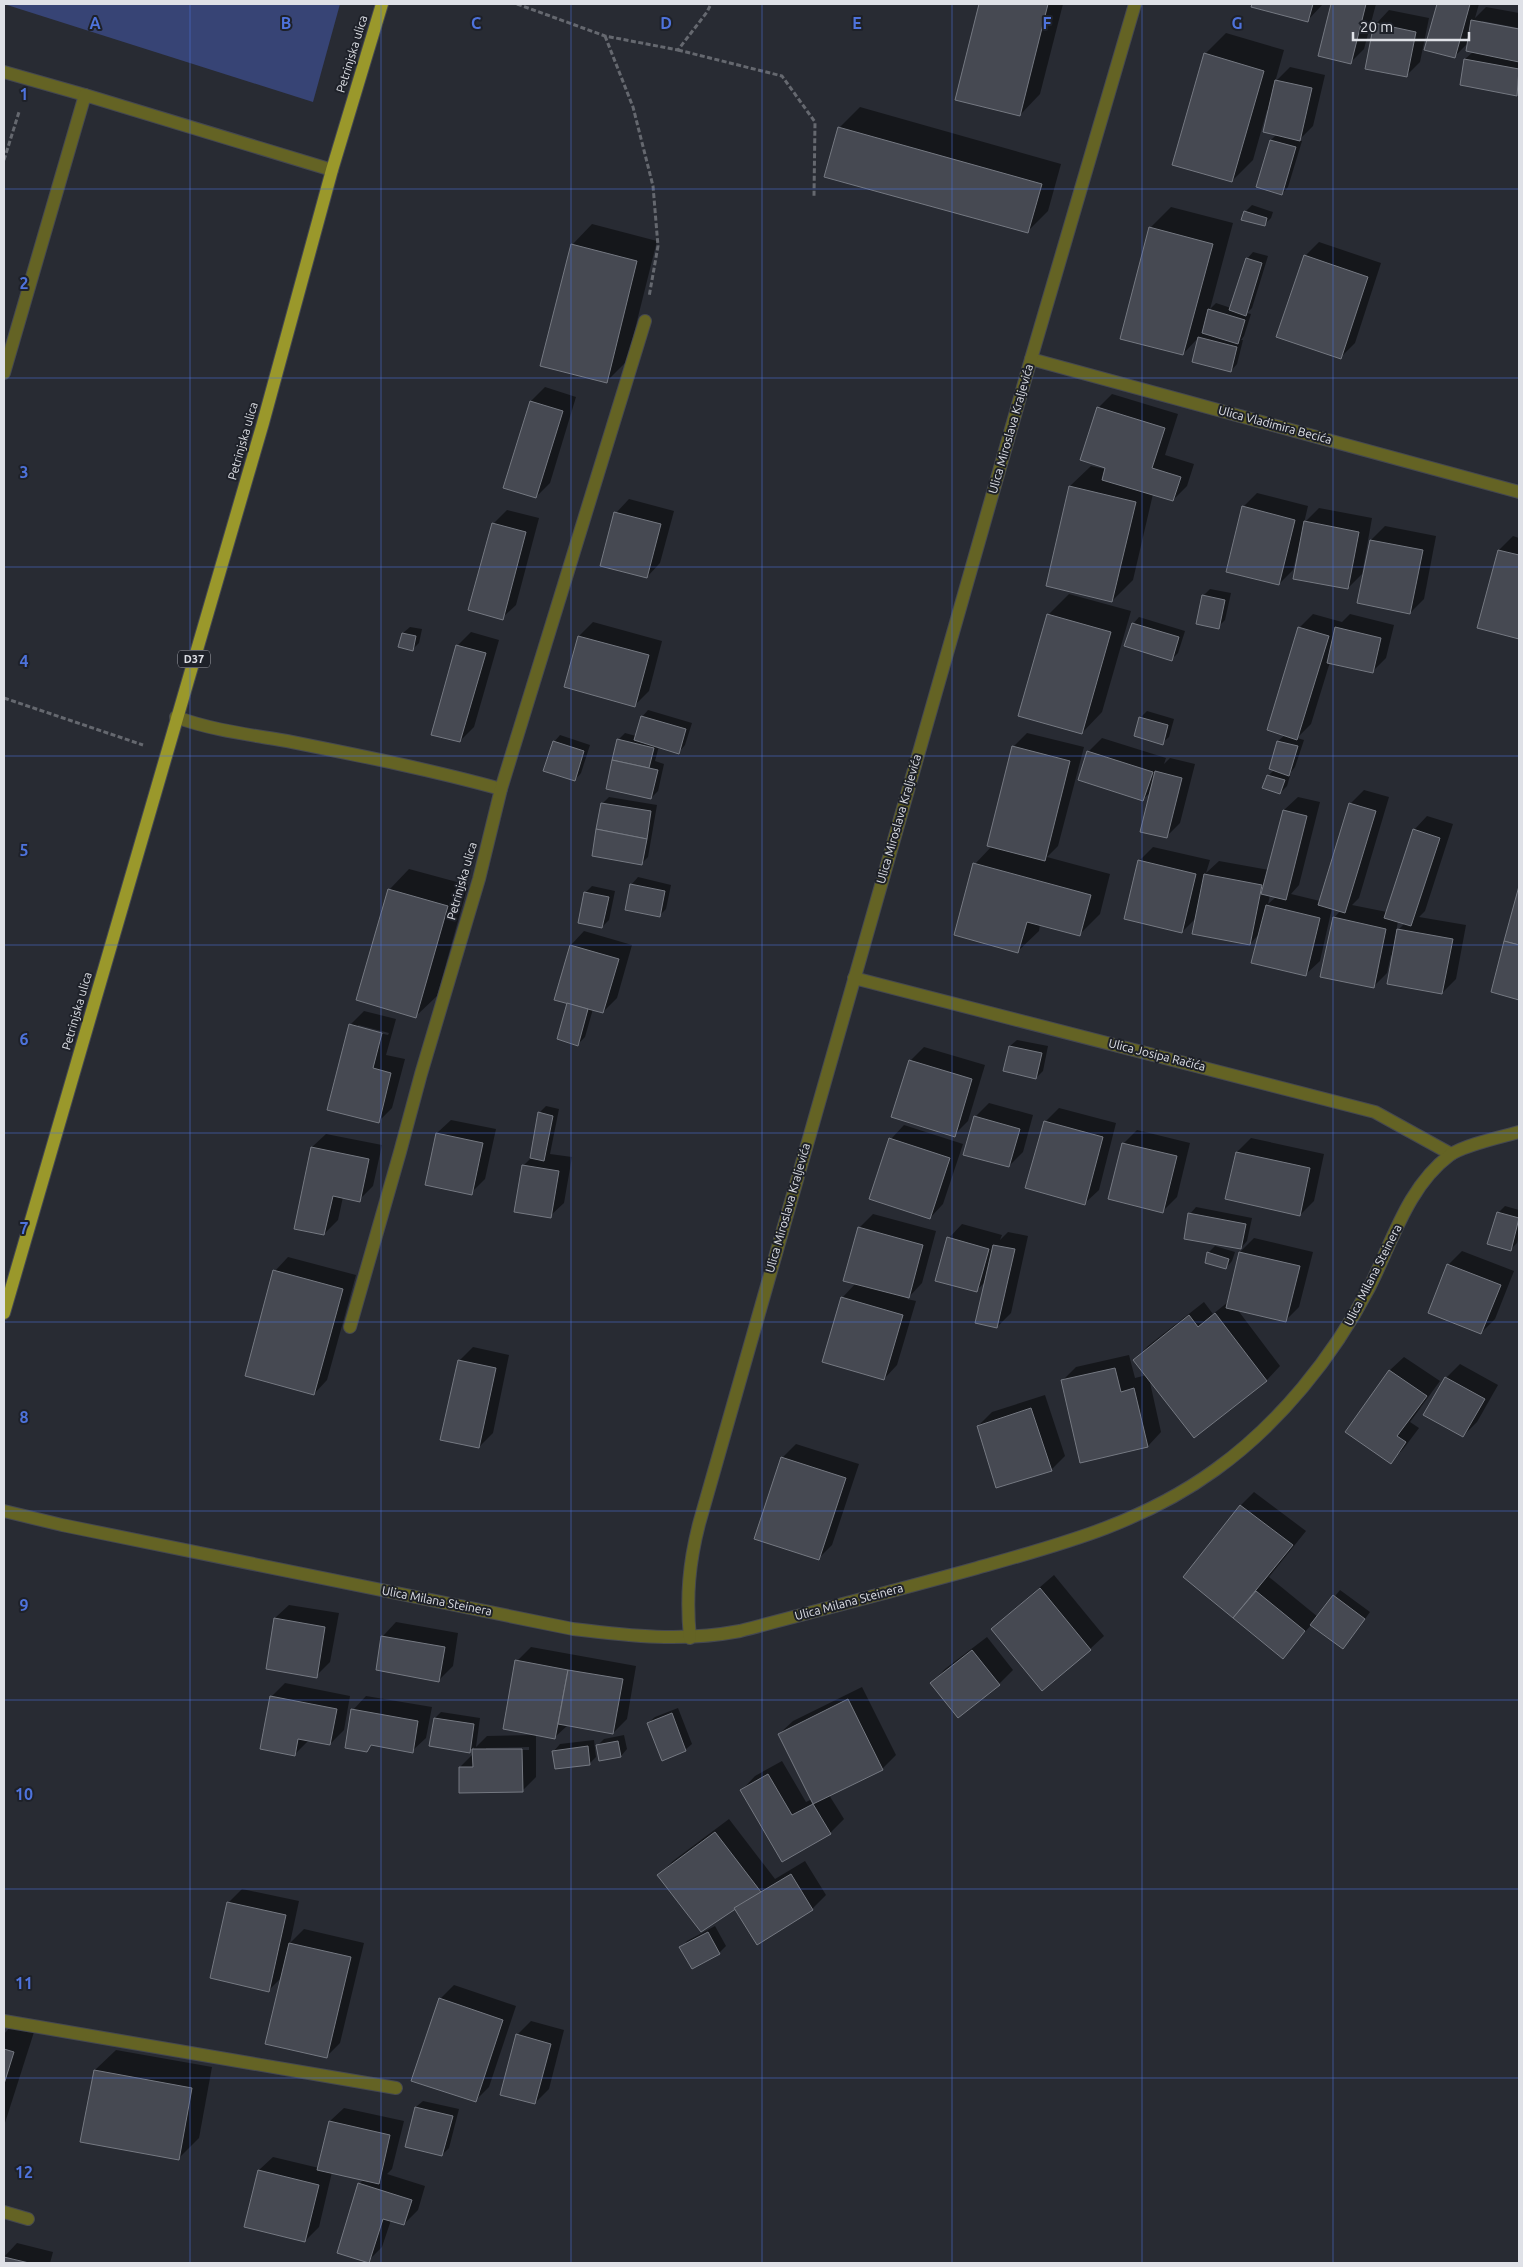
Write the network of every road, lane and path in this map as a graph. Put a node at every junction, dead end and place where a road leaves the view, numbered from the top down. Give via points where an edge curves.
1 (382, 4) edge
2 (517, 4) edge
3 (711, 4) edge
4 (1135, 4) edge
5 (605, 36) junction
6 (678, 50) junction
7 (4, 72) edge
8 (85, 95) junction
9 (19, 112) dead end
10 (4, 160) edge
11 (332, 170) junction
12 (814, 196) dead end
13 (645, 321) joint
14 (1031, 360) junction
15 (4, 373) edge
16 (1519, 492) edge
17 (4, 698) edge
18 (176, 717) junction
19 (166, 753) junction
20 (501, 789) junction
21 (854, 978) junction
22 (1519, 1132) edge
23 (1451, 1154) junction
24 (4, 1313) edge
25 (350, 1327) dead end
26 (4, 1511) edge
27 (690, 1638) junction
28 (4, 2021) edge
29 (396, 2088) dead end
30 (4, 2212) edge
31 (28, 2219) dead end

1 - 11 main road, Petrinjska ulica / D37
2 - 5 path
3 - 6 path
4 - 14 street, Ulica Miroslava Kraljevića
5 - 6 path
5 - 13 path via 634,107 653,186 658,246
6 - 12 path via 782,76 815,122
7 - 8 street
8 - 11 street
8 - 15 street
9 - 10 path
11 - 18 main road, Petrinjska ulica / D37 via 263,423
13 - 20 street, Petrinjska ulica
14 - 16 street, Ulica Vladimira Becića
14 - 21 street, Ulica Miroslava Kraljevića
17 - 19 path
18 - 19 main road, Petrinjska ulica / D37
18 - 20 street via 212,729 409,766
19 - 24 main road, Petrinjska ulica / D37
20 - 25 street, Petrinjska ulica
21 - 23 street, Ulica Josipa Račića via 1375,1112
21 - 27 street, Ulica Miroslava Kraljevića via 699,1524 686,1604
22 - 23 street, Ulica Milana Steinera
23 - 27 street, Ulica Milana Steinera via 1415,1193 1369,1288 1344,1332 1315,1372 1253,1438 1180,1493 1145,1513 1037,1551 740,1631
26 - 27 street, Ulica Milana Steinera via 573,1629 647,1638
28 - 29 street
30 - 31 street

